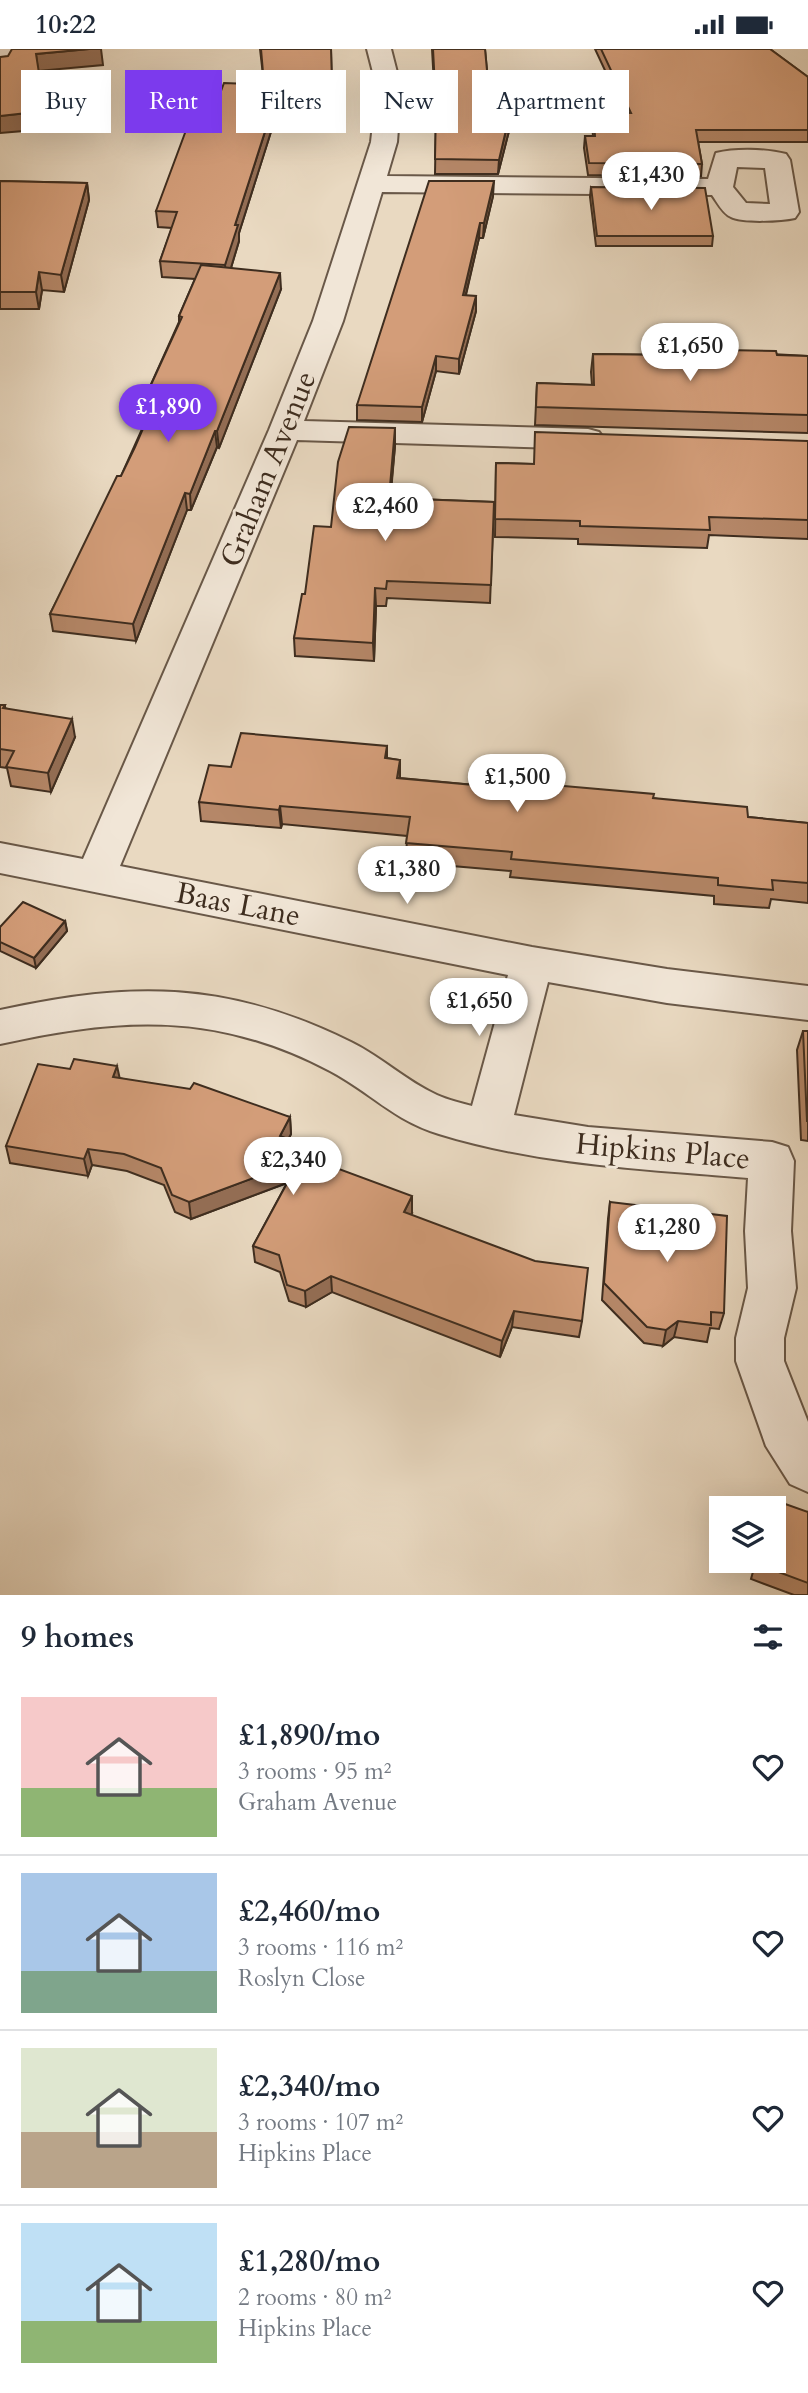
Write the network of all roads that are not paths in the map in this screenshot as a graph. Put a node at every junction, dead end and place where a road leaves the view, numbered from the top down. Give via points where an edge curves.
1 (11, 49) edge
2 (379, 49) edge
3 (0, 66) edge
4 (371, 184) junction
5 (720, 187) dead end
6 (285, 430) junction
7 (615, 440) edge
8 (0, 858) edge
9 (96, 876) junction
10 (531, 963) junction
11 (808, 1003) edge
12 (0, 1027) edge
13 (488, 1129) junction
14 (808, 1467) edge

1 - 3 street
2 - 4 street, Graham Avenue via 389,88 384,142
4 - 5 street
4 - 6 street, Graham Avenue via 328,321
6 - 7 street
6 - 9 street, Graham Avenue
8 - 9 street, Baas Lane
9 - 10 street, Baas Lane
10 - 11 street, Baas Lane
10 - 13 street
12 - 13 street, Hipkins Place via 83,1010 124,1007 179,1006 217,1013 267,1025 313,1044 350,1060 401,1098 433,1114
13 - 14 street, Hipkins Place via 584,1146 772,1161 768,1231 772,1288 760,1338 760,1361 784,1430

